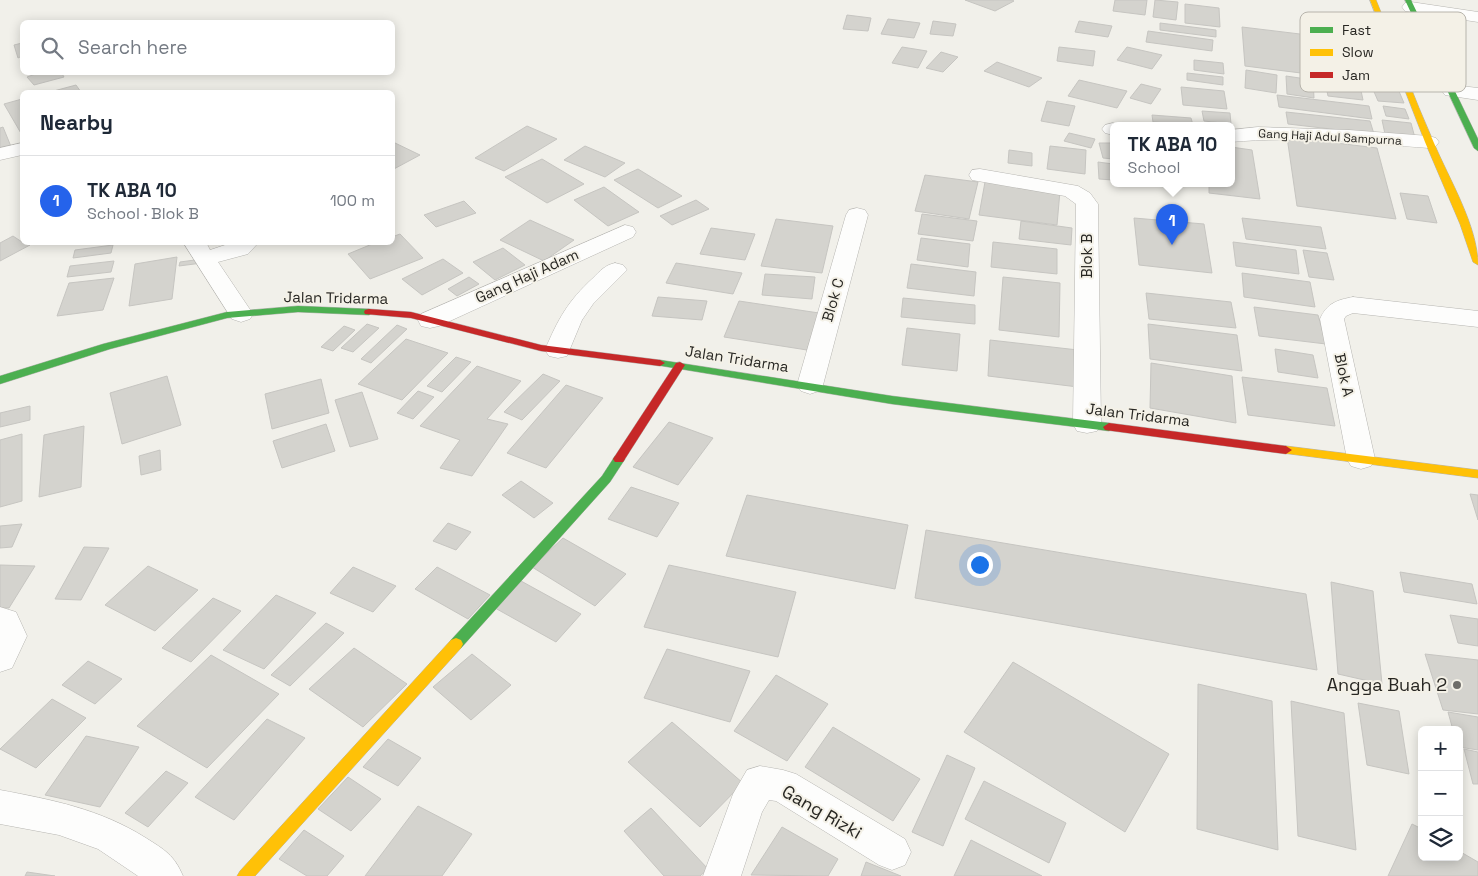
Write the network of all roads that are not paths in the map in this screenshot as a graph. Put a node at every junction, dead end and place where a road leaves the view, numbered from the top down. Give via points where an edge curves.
1 (1374, 0) edge
2 (1410, 3) edge
3 (1379, 12) edge
4 (1457, 12) edge
5 (1410, 92) edge
6 (1452, 92) edge
7 (1461, 92) edge
8 (1478, 94) edge
9 (1235, 135) edge
10 (1429, 142) junction
11 (1478, 148) edge
12 (20, 149) edge
13 (0, 154) edge
14 (980, 175) dead end
15 (857, 215) dead end
16 (625, 232) dead end
17 (245, 245) edge
18 (199, 250) edge
19 (1478, 262) edge
20 (614, 270) dead end
21 (241, 314) junction
22 (1478, 319) edge
23 (430, 320) junction
24 (558, 350) junction
25 (680, 365) junction
26 (0, 380) edge
27 (810, 385) junction
28 (1087, 424) junction
29 (1361, 459) junction
30 (1478, 474) edge
31 (0, 620) edge
32 (0, 658) edge
33 (0, 807) edge
34 (892, 852) dead end
35 (164, 876) edge
36 (245, 876) edge
37 (722, 876) edge

1 - 3 main road
2 - 4 street
5 - 10 main road
6 - 11 main road
7 - 8 street
9 - 10 street, Gang Haji Adul Sampurna via 1276,133
10 - 19 main road
12 - 13 street
14 - 28 street, Blok B via 1063,188 1084,197 1087,204
15 - 27 street, Blok C
16 - 23 street, Gang Haji Adam
17 - 18 street via 240,249
18 - 21 street
20 - 24 street via 584,299 570,319
21 - 23 main road, Jalan Tridarma via 298,309 350,310
21 - 26 main road, Jalan Tridarma via 107,346
22 - 29 street, Blok A via 1353,305 1335,312 1332,319
23 - 24 main road, Jalan Tridarma
24 - 25 main road, Jalan Tridarma
25 - 27 main road, Jalan Tridarma
25 - 36 main road via 606,479
27 - 28 main road, Jalan Tridarma via 892,400
28 - 29 main road, Jalan Tridarma
29 - 30 main road, Jalan Tridarma
31 - 32 street via 5,621 11,636
33 - 35 street via 59,818 110,836 157,867
34 - 37 street, Gang Rizki via 783,786 760,782 746,806

